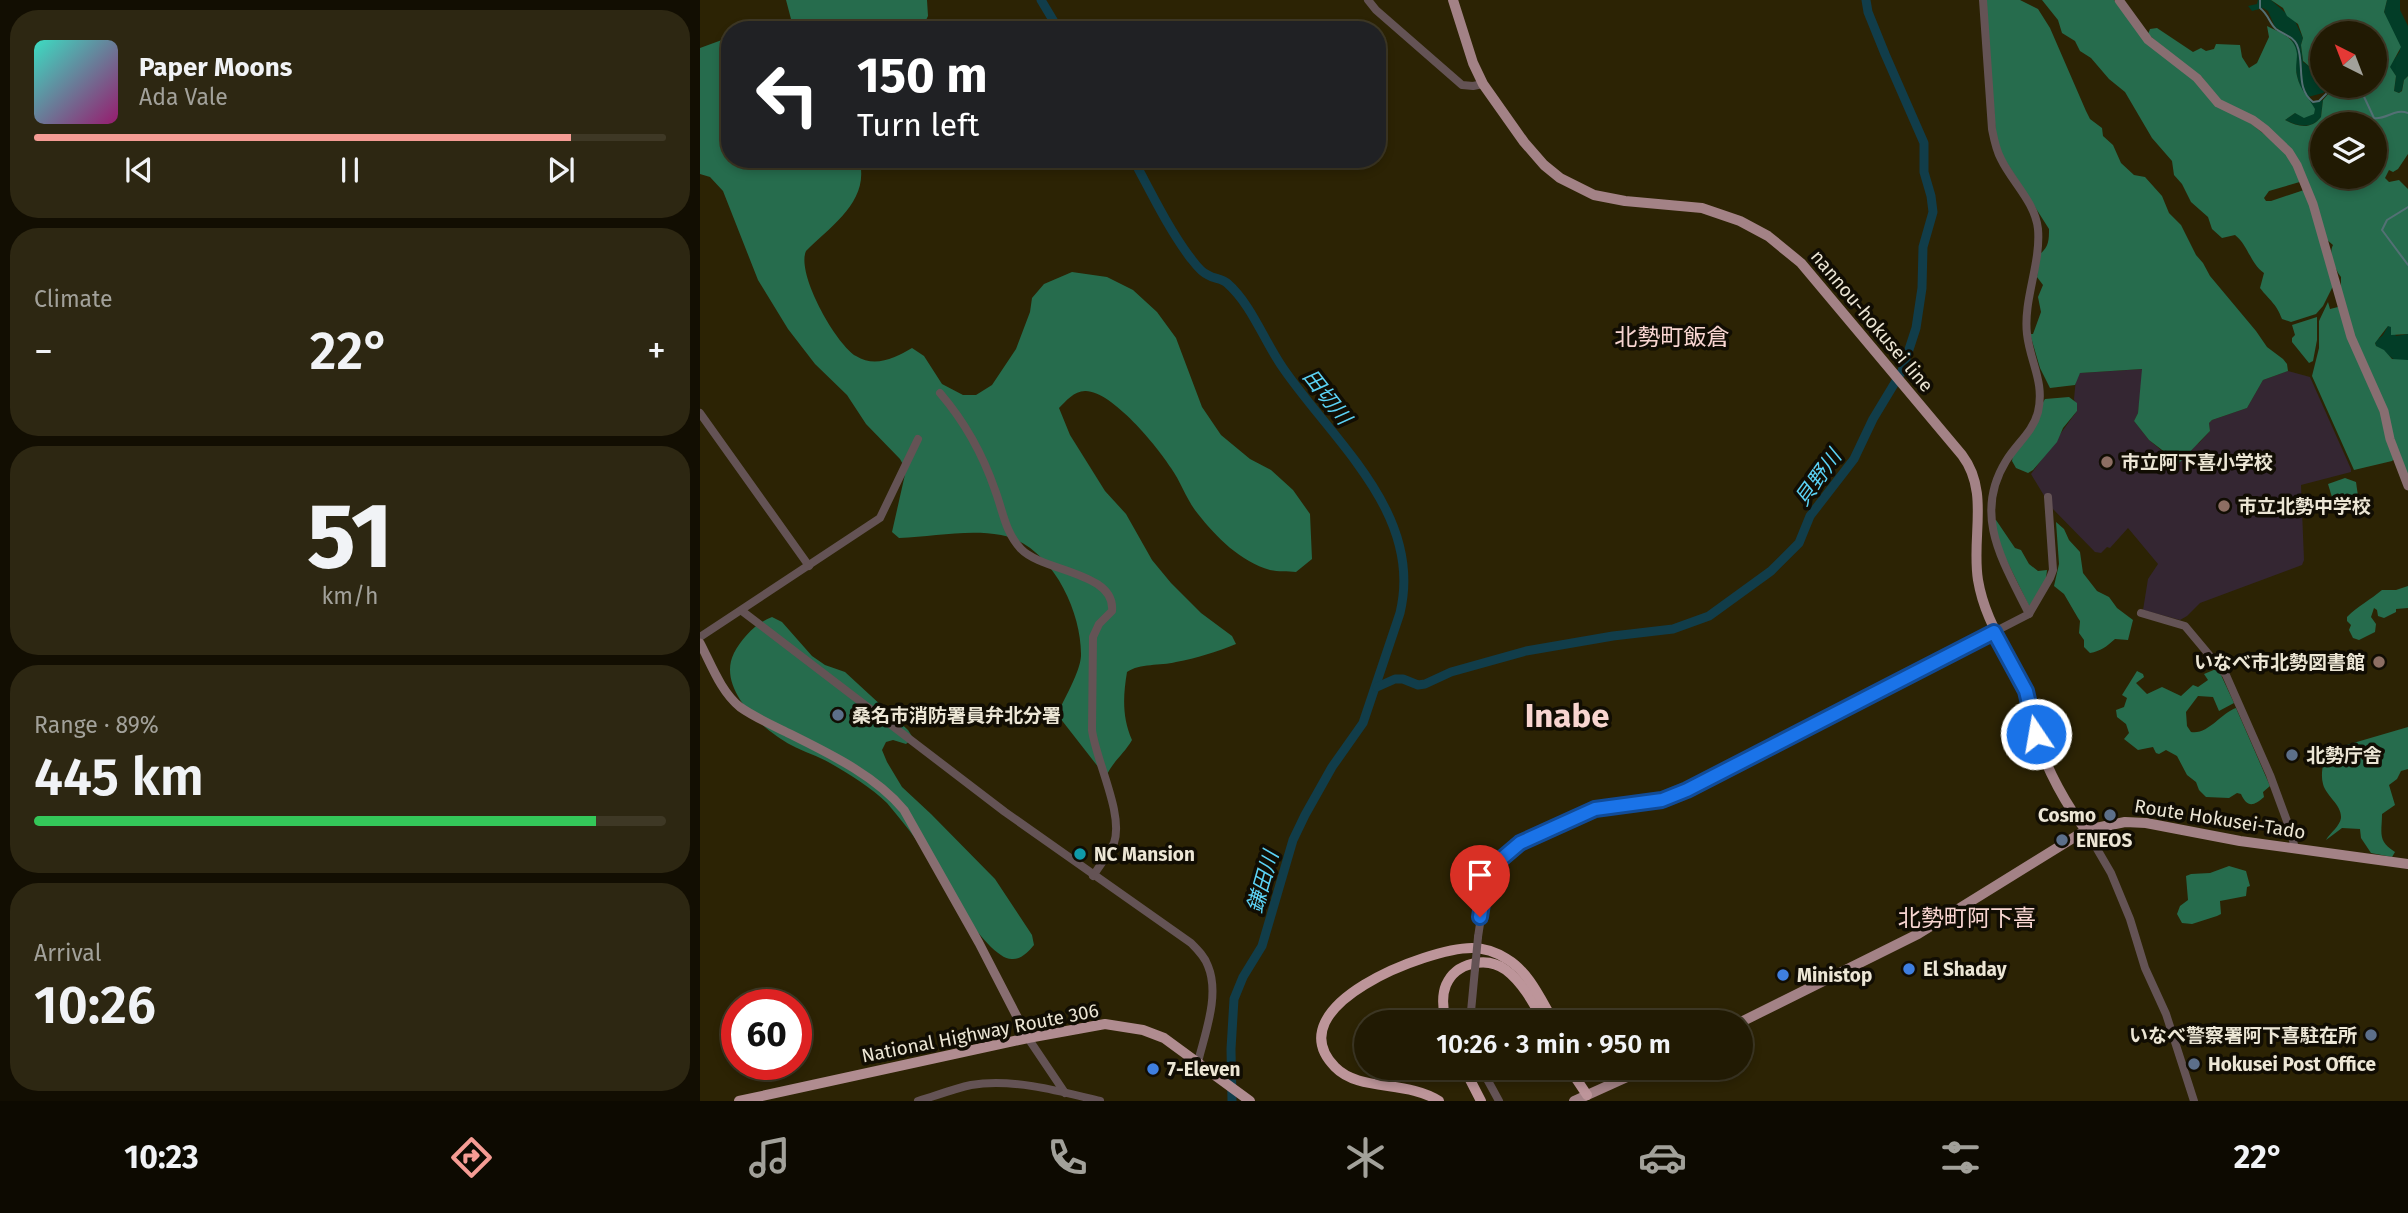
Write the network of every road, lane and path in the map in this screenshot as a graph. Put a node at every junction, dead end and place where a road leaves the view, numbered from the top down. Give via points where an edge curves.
1 (1368, 0) edge
2 (1453, 0) edge
3 (1983, 0) edge
4 (2119, 0) edge
5 (1483, 83) junction
6 (940, 393) dead end
7 (700, 413) edge
8 (918, 439) dead end
9 (2408, 486) edge
10 (2048, 497) dead end
11 (809, 566) junction
12 (742, 611) junction
13 (2141, 613) dead end
14 (2029, 614) junction
15 (1994, 632) junction
16 (700, 637) edge
17 (700, 643) edge
18 (2086, 830) junction
19 (2295, 849) junction
20 (2408, 864) edge
21 (1093, 876) junction
22 (1445, 1010) edge
23 (1471, 1010) edge
24 (1536, 1010) edge
25 (1547, 1010) edge
26 (1753, 1016) edge
27 (1028, 1038) junction
28 (1203, 1065) junction
29 (1354, 1079) edge
30 (1356, 1080) edge
31 (1470, 1080) edge
32 (1488, 1080) edge
33 (1577, 1080) edge
34 (1582, 1080) edge
35 (1619, 1080) edge
36 (1065, 1093) junction
37 (1587, 1094) junction
38 (739, 1101) edge
39 (918, 1101) edge
40 (1100, 1101) edge
41 (1251, 1101) edge
42 (1439, 1101) edge
43 (1481, 1101) edge
44 (1499, 1101) edge
45 (1574, 1101) edge
46 (2194, 1101) edge

1 - 5 street via 1462,85
2 - 5 main road, nannou-hokusei line
3 - 14 street via 1995,144 2034,213 2038,232 2026,331 2038,373 2038,414 1997,475 1989,513 2001,554
4 - 9 main road via 2148,40 2197,78 2218,103 2265,129 2297,165 2313,204 2351,337 2384,411
5 - 15 main road, nannou-hokusei line via 1533,154 1569,183 1608,198 1702,208 1740,221 1768,236 1801,263 1962,455 1974,476 1979,501 1978,580
6 - 21 street via 980,454 1014,542 1043,564 1095,582 1111,599 1112,611 1093,637 1093,730 1117,830
7 - 11 street
8 - 11 street via 880,518
10 - 14 street via 2053,570
11 - 12 street
12 - 16 street
12 - 21 street
13 - 19 street via 2184,625 2226,675 2270,775
14 - 15 street
15 - 18 main road, nannou-hokusei line via 2026,691 2047,763
15 - 23 street, bridge via 1687,790 1662,800 1595,809 1520,843 1492,871 1483,897
17 - 27 main road via 720,682 739,706 887,791 904,810
18 - 19 main road, Route Hokusei-Tado via 2146,823
18 - 26 main road, Route Hokusei-Tado via 1918,934
18 - 46 street via 2130,919
19 - 20 main road, Route Hokusei-Tado
21 - 28 street via 1184,937 1208,966 1212,997
22 - 24 highway via 1448,980 1465,965 1483,962 1514,978
25 - 29 highway via 1531,982 1494,952 1446,952 1408,964 1367,983 1338,1003 1326,1020 1322,1038 1327,1056 1340,1072
27 - 28 highway, National Highway Route 306 via 1104,1024 1123,1025 1164,1038
27 - 36 street
27 - 38 highway, National Highway Route 306
28 - 41 highway, National Highway Route 306
30 - 42 highway via 1420,1091
31 - 43 highway
32 - 44 street
33 - 37 highway
34 - 37 highway
35 - 37 main road
36 - 39 street via 983,1084
36 - 40 street
37 - 45 main road

